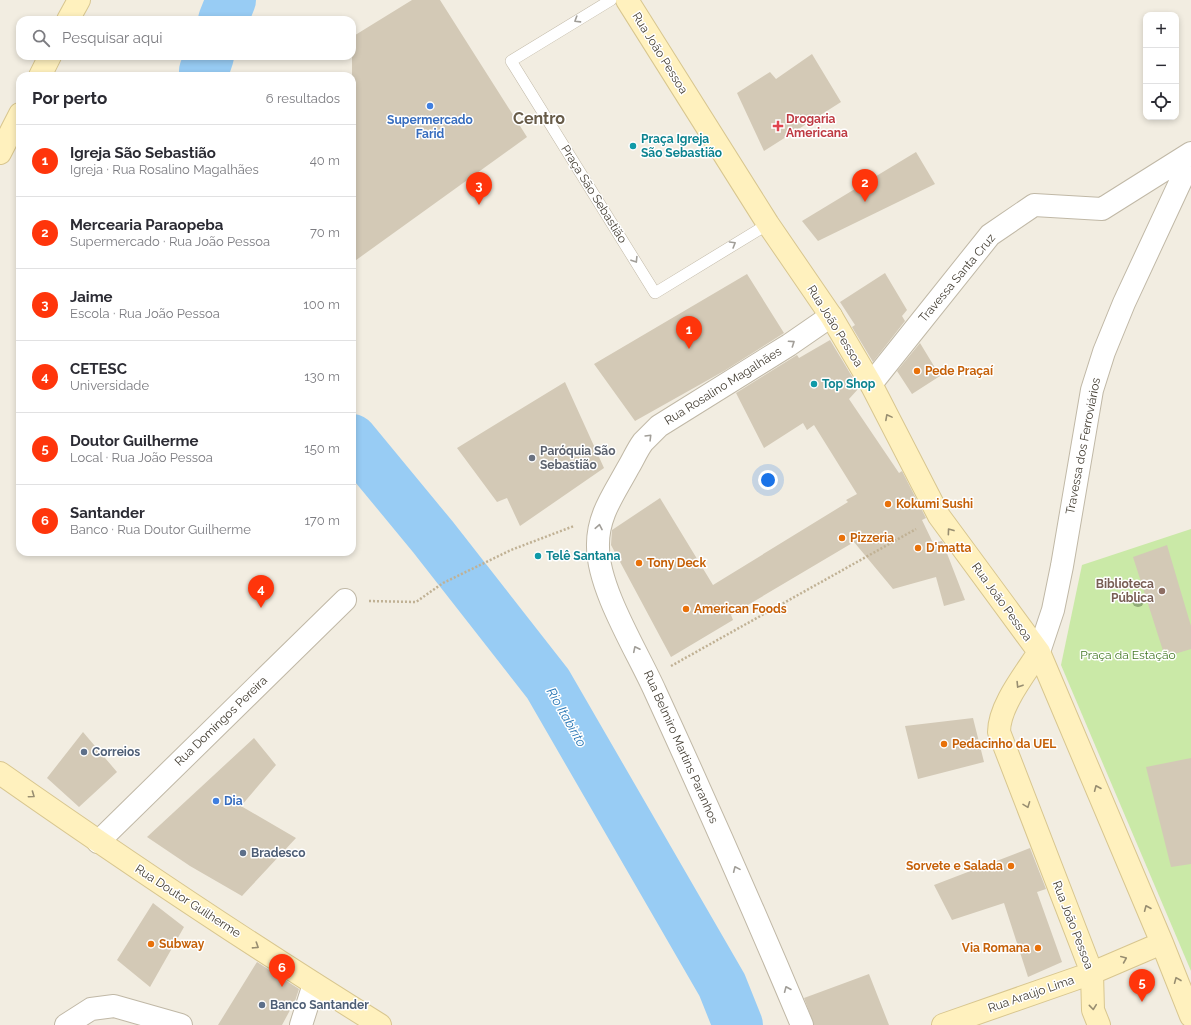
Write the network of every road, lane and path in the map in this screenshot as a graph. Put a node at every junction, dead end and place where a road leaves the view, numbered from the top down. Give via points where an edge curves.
1 (78, 0) edge
2 (611, 0) edge
3 (627, 0) edge
4 (70, 16) edge
5 (48, 60) edge
6 (42, 72) edge
7 (16, 122) edge
8 (1191, 152) edge
9 (0, 153) edge
10 (1191, 159) edge
11 (768, 224) junction
12 (831, 316) junction
13 (870, 384) junction
14 (628, 470) joint
15 (602, 516) junction
16 (940, 516) junction
17 (345, 600) joint
18 (1039, 652) junction
19 (649, 677) junction
20 (0, 773) edge
21 (98, 842) junction
22 (1162, 944) junction
23 (1092, 973) junction
24 (314, 984) junction
25 (1191, 1016) edge
26 (66, 1025) edge
27 (181, 1025) edge
28 (301, 1025) edge
29 (380, 1025) edge
30 (802, 1025) edge
31 (943, 1025) edge
32 (1099, 1025) edge

1 - 4 main road
2 -> 11 lane, Praça São Sebastião via 512,61 655,292
3 - 11 main road, Rua João Pessoa
5 - 6 main road
7 - 9 main road
8 - 13 street, Travessa Santa Cruz via 1102,209 1034,205 990,235
10 - 18 street, Travessa dos Ferroviários via 1124,303 1092,390 1062,566 1053,610
11 - 12 main road, Rua João Pessoa
12 - 13 main road, Rua João Pessoa
14 -> 12 street, Rua Rosalino Magalhães via 642,444 660,426
16 -> 13 main road, Rua João Pessoa
14 - 15 street, Rua Belmiro Martins Paranhos
15 - 17 path via 511,550 443,583 416,602
19 -> 15 street, Rua Belmiro Martins Paranhos via 612,601 598,562 598,530
18 -> 16 main road, Rua João Pessoa
16 - 19 path via 722,639
17 - 21 street, Rua Domingos Pereira
22 -> 18 main road, Rua João Pessoa
18 -> 23 main road, Rua João Pessoa via 1005,707 999,722 999,732
30 -> 19 street, Rua Belmiro Martins Paranhos via 741,880
20 -> 21 main road, Rua Doutor Guilherme
21 -> 24 main road, Rua Doutor Guilherme
23 -> 22 main road, Rua Araújo Lima
25 -> 22 main road, Rua João Pessoa
23 - 31 main road, Rua Araújo Lima
23 -> 32 main road, Rua João Pessoa via 1093,1010
24 - 28 street
24 - 29 main road, Rua Doutor Guilherme
26 - 27 street via 91,1009 114,1006

